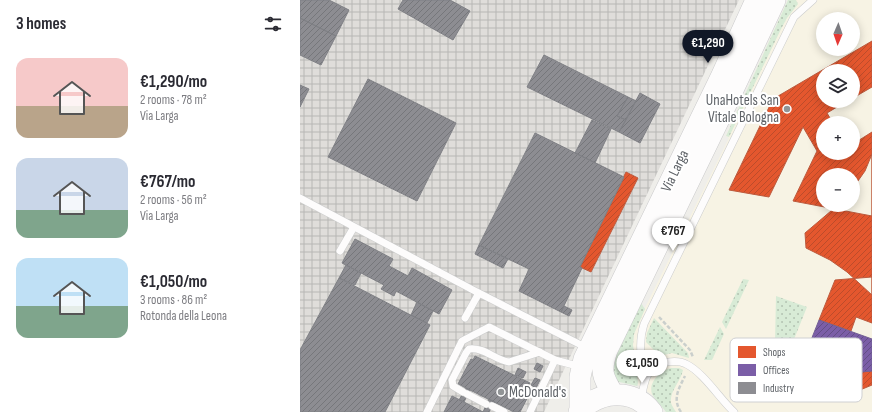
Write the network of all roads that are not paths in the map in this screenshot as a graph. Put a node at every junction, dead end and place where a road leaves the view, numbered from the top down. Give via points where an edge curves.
1 (756, 0) edge
2 (775, 0) edge
3 (813, 0) edge
4 (300, 198) edge
5 (354, 227) junction
6 (340, 251) dead end
7 (478, 293) junction
8 (465, 318) dead end
9 (540, 352) junction
10 (585, 358) junction
11 (555, 360) junction
12 (645, 377) junction
13 (613, 394) junction
14 (646, 407) edge
15 (427, 412) edge
16 (504, 412) edge
17 (530, 412) edge
18 (580, 412) edge
19 (734, 412) edge

1 - 10 main road, Via Larga
2 - 13 main road, Via Larga via 607,350 602,372 604,381
3 - 12 lane via 794,17 644,324 640,346
4 - 5 lane
5 - 6 lane
5 - 7 lane
7 - 8 lane
7 - 10 lane
9 - 11 lane
9 - 15 lane via 489,327 462,341
9 - 16 lane via 509,362 475,349 469,349 466,353 452,380 453,386
10 - 11 lane
10 - 18 main road, Via Larga
11 - 17 lane
12 - 14 lane
12 - 19 lane via 652,368 666,362 679,361 697,372
13 - 14 main road via 632,398
13 - 18 main road via 594,399

